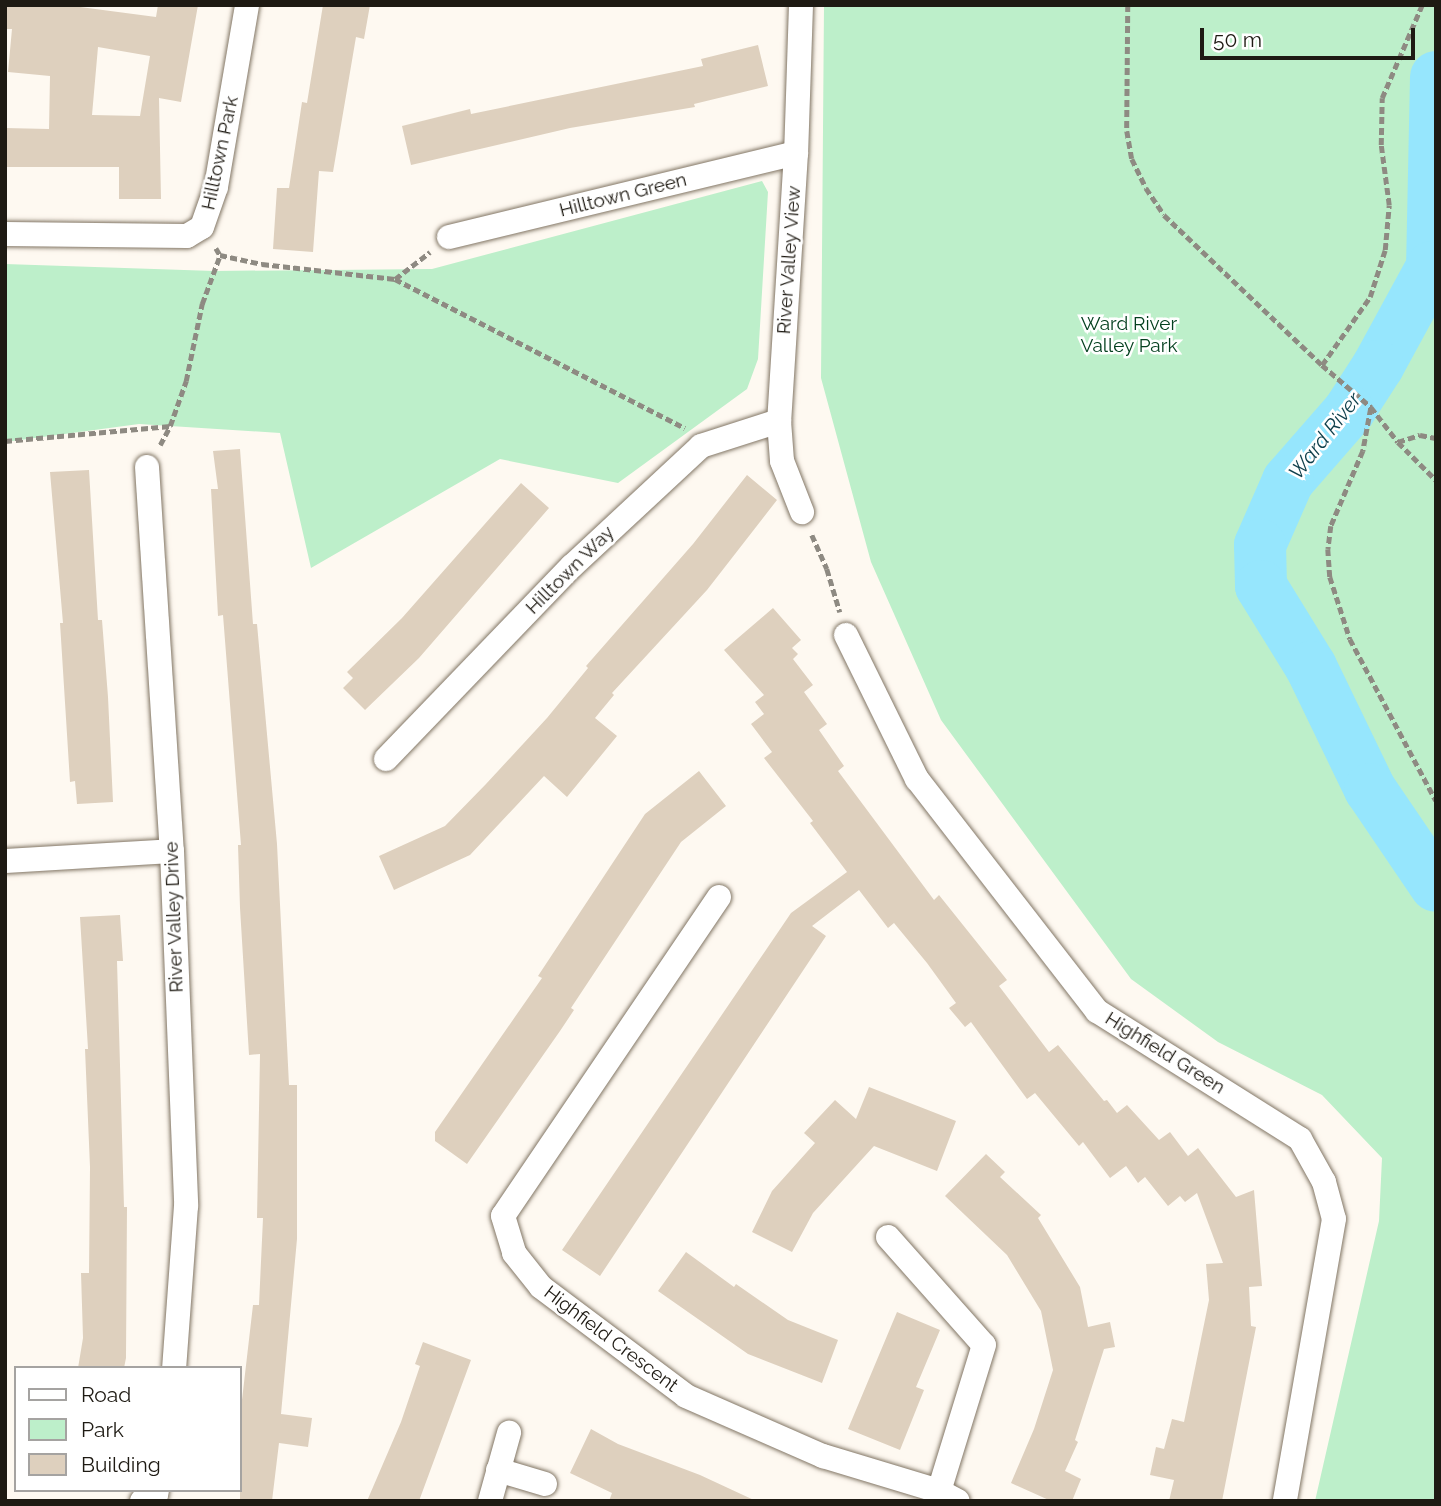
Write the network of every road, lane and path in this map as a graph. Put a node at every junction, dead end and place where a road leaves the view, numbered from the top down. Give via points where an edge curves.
1 (247, 5) edge
2 (801, 5) edge
3 (1128, 5) edge
4 (1422, 5) edge
5 (796, 153) junction
6 (202, 227) junction
7 (5, 234) edge
8 (449, 237) joint
9 (220, 255) junction
10 (395, 279) junction
11 (1322, 365) junction
12 (1371, 407) junction
13 (779, 421) junction
14 (170, 426) junction
15 (1436, 438) edge
16 (5, 442) edge
17 (1398, 442) junction
18 (709, 444) junction
19 (147, 467) joint
20 (1436, 480) edge
21 (802, 512) joint
22 (846, 635) joint
23 (386, 759) dead end
24 (1436, 801) edge
25 (172, 851) junction
26 (5, 861) edge
27 (719, 897) dead end
28 (888, 1237) dead end
29 (174, 1366) edge
30 (509, 1433) dead end
31 (499, 1470) junction
32 (545, 1484) dead end
33 (157, 1492) edge
34 (948, 1496) edge
35 (142, 1501) edge
36 (490, 1501) edge
37 (1285, 1501) edge

1 - 6 street, Hilltown Park via 216,187
2 - 5 street, River Valley View
3 - 11 path via 1126,131 1132,159 1146,188 1164,215
4 - 11 path via 1382,98 1381,145 1389,205 1385,250 1370,297
5 - 8 street, Hilltown Green
5 - 13 street, River Valley View
6 - 7 street, Hilltown Park via 187,236
6 - 9 path
8 - 10 path
9 - 10 path
9 - 14 path via 202,304 186,381
10 - 18 path via 690,430
11 - 12 path
12 - 17 path
12 - 24 path via 1363,451 1331,526 1330,577 1350,639
13 - 18 street, Hilltown Way
13 - 21 street, River Valley View via 782,461
14 - 16 path
14 - 19 path
15 - 17 path via 1420,435
17 - 20 path
18 - 23 street, Hilltown Way via 701,446 572,566
19 - 25 street, River Valley Drive
21 - 22 path via 827,569
22 - 37 street, Highfield Green via 917,779 1097,1011 1300,1139 1324,1182 1334,1219
25 - 26 street
25 - 29 street, River Valley Drive via 186,1206
27 - 34 street, Highfield Crescent via 503,1216 514,1253 541,1287 687,1396 823,1456
28 - 34 street via 984,1345
30 - 31 street
31 - 32 street
31 - 36 street
33 - 35 street

